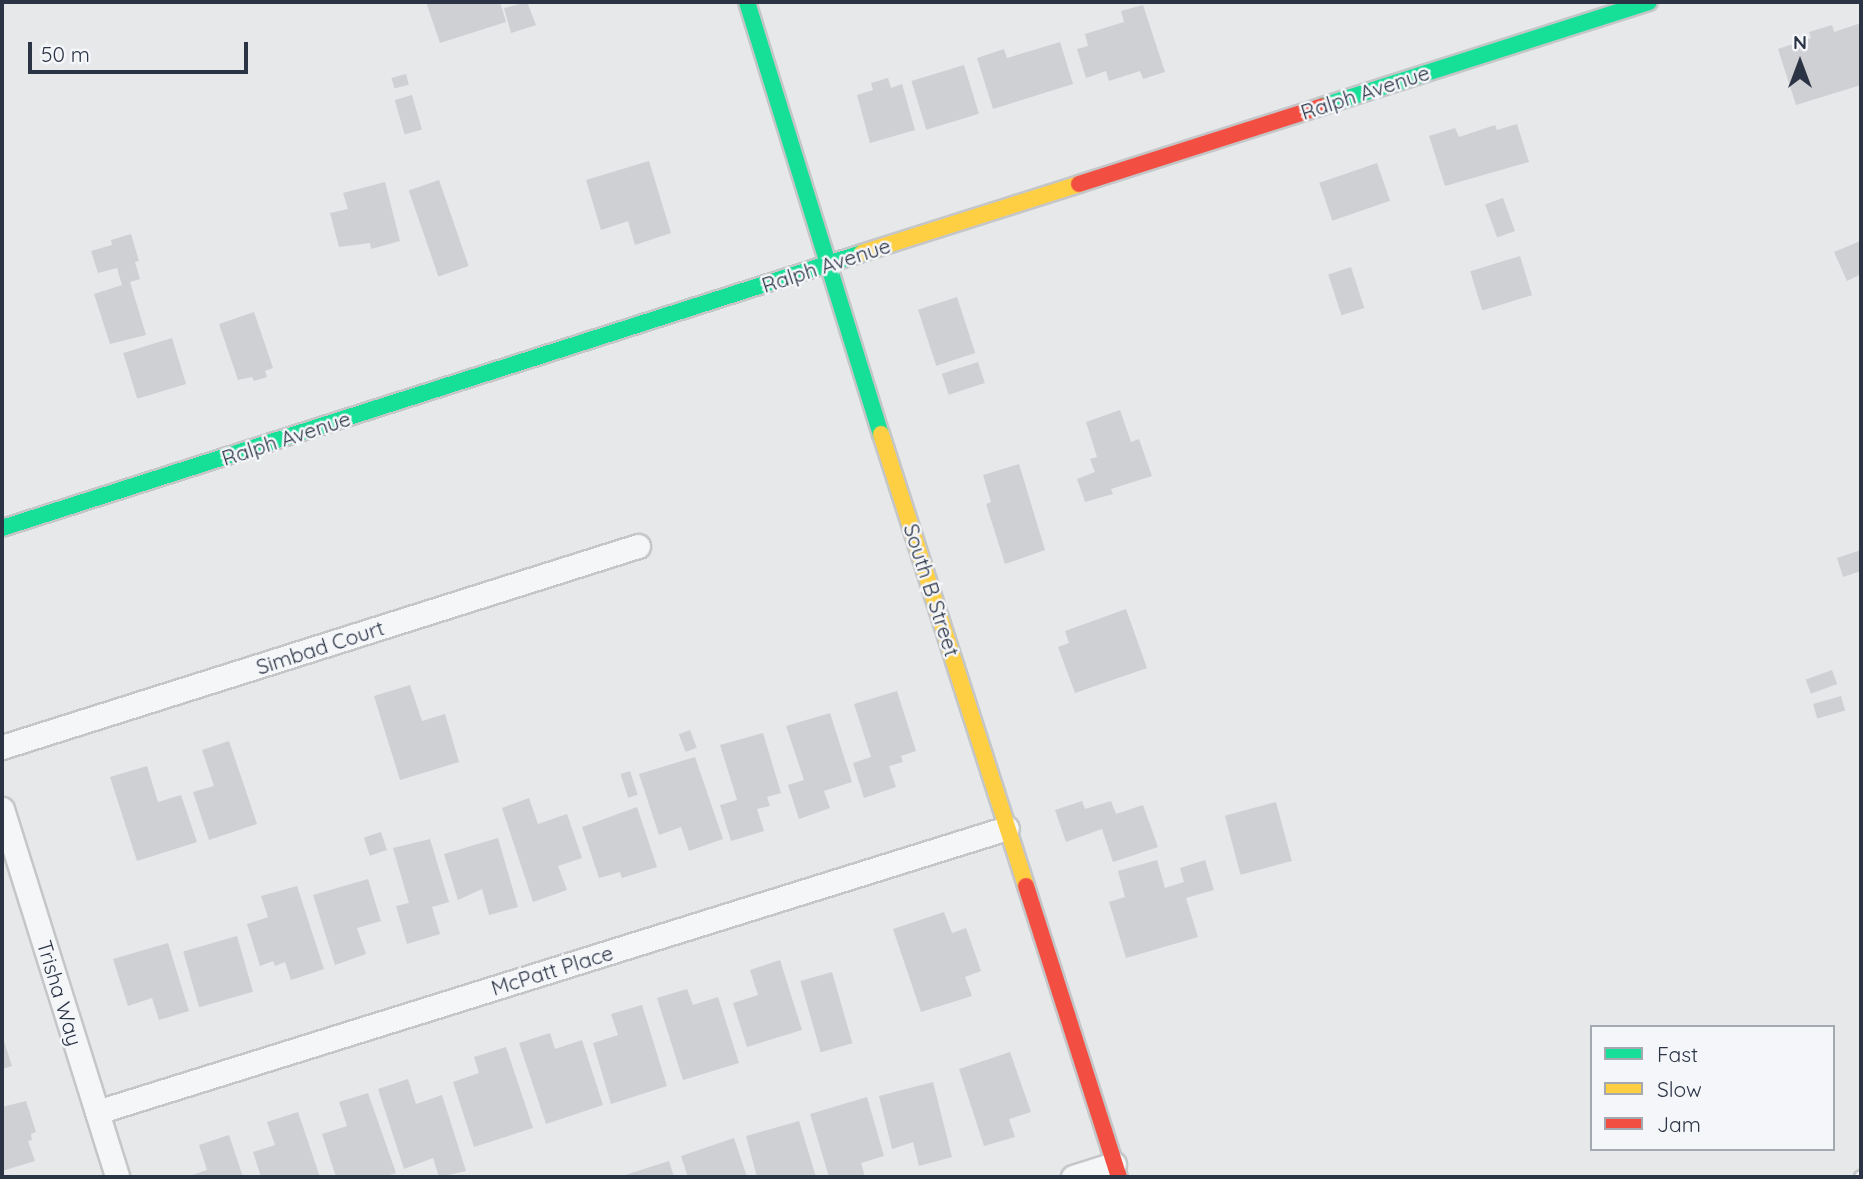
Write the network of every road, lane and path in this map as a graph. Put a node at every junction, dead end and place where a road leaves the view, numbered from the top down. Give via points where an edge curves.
1 (747, 2) edge
2 (1649, 2) edge
3 (828, 263) junction
4 (2, 528) edge
5 (638, 546) dead end
6 (2, 747) edge
7 (2, 809) edge
8 (1007, 828) junction
9 (97, 1112) junction
10 (1117, 1170) edge
11 (117, 1177) edge
12 (1073, 1177) edge

1 - 3 street, South B Street
2 - 3 street, Ralph Avenue
3 - 4 street, Ralph Avenue
3 - 8 street, South B Street
5 - 6 street, Simbad Court
7 - 9 street, Trisha Way
8 - 9 street, McPatt Place
8 - 10 street, South B Street
9 - 11 street, Trisha Way
10 - 12 street

